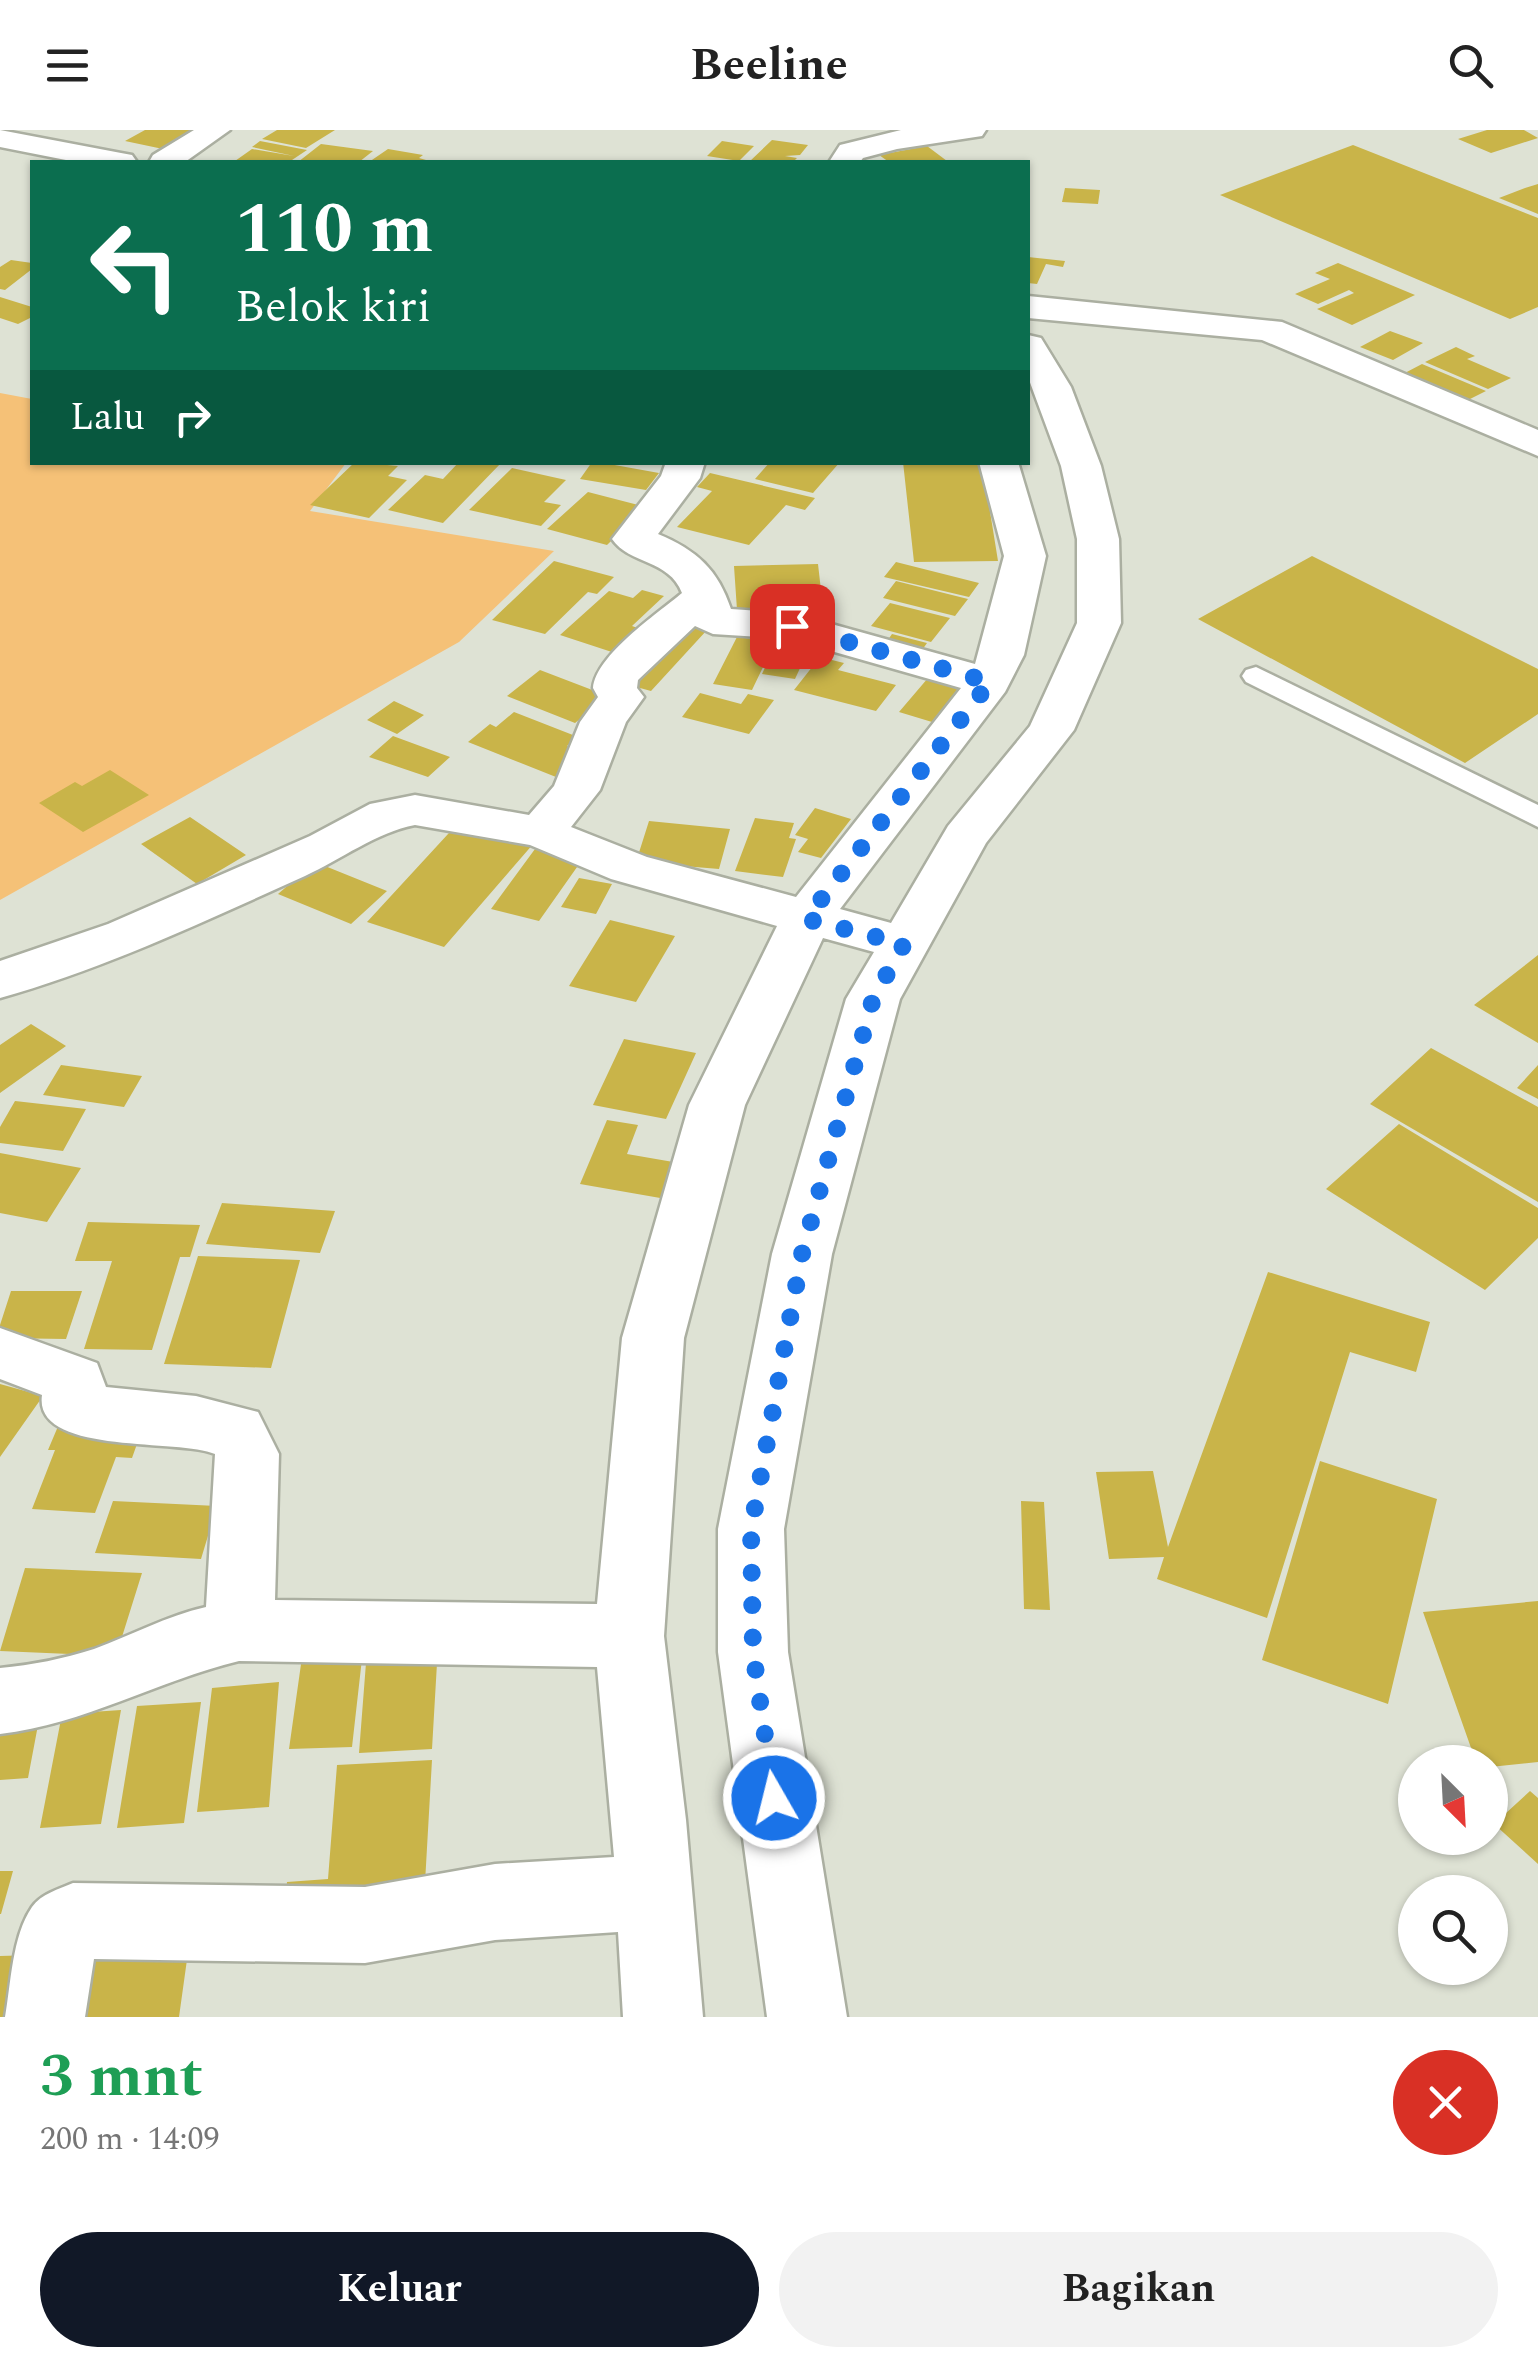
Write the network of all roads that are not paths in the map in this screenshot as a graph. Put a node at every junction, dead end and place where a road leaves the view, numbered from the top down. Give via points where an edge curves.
1 (215, 130) edge
2 (849, 130) edge
3 (971, 130) edge
4 (0, 138) edge
5 (832, 158) edge
6 (111, 160) edge
7 (167, 160) edge
8 (1030, 307) edge
9 (1030, 349) edge
10 (1538, 444) edge
11 (685, 465) edge
12 (999, 465) edge
13 (706, 595) junction
14 (1256, 676) dead end
15 (990, 682) junction
16 (1538, 817) edge
17 (541, 832) junction
18 (815, 921) junction
19 (894, 941) junction
20 (0, 980) edge
21 (0, 1353) edge
22 (239, 1630) junction
23 (629, 1636) junction
24 (0, 1701) edge
25 (654, 1892) junction
26 (45, 2017) edge
27 (663, 2017) edge
28 (807, 2017) edge

1 - 7 street
2 - 5 street via 830,136
3 - 5 street via 894,140
4 - 6 street
8 - 10 street via 1268,330
9 - 19 street via 1052,387 1081,466 1098,539 1099,623 1051,730
11 - 13 street via 633,539 688,562
12 - 15 street via 1024,556
13 - 15 street via 713,621 792,626
13 - 17 street via 616,677 621,697 603,722 576,790
14 - 16 lane
15 - 18 street
17 - 18 street via 629,868
17 - 20 street via 401,811 126,936
18 - 19 street
18 - 23 street via 716,1105 653,1338
19 - 28 street via 802,1254 751,1529 753,1652
21 - 22 street via 75,1381 72,1404 82,1411 235,1431 247,1454
22 - 23 street
22 - 24 street via 177,1645 104,1678
23 - 25 street
25 - 26 street via 494,1902 365,1926 73,1922 59,1934
25 - 27 street

